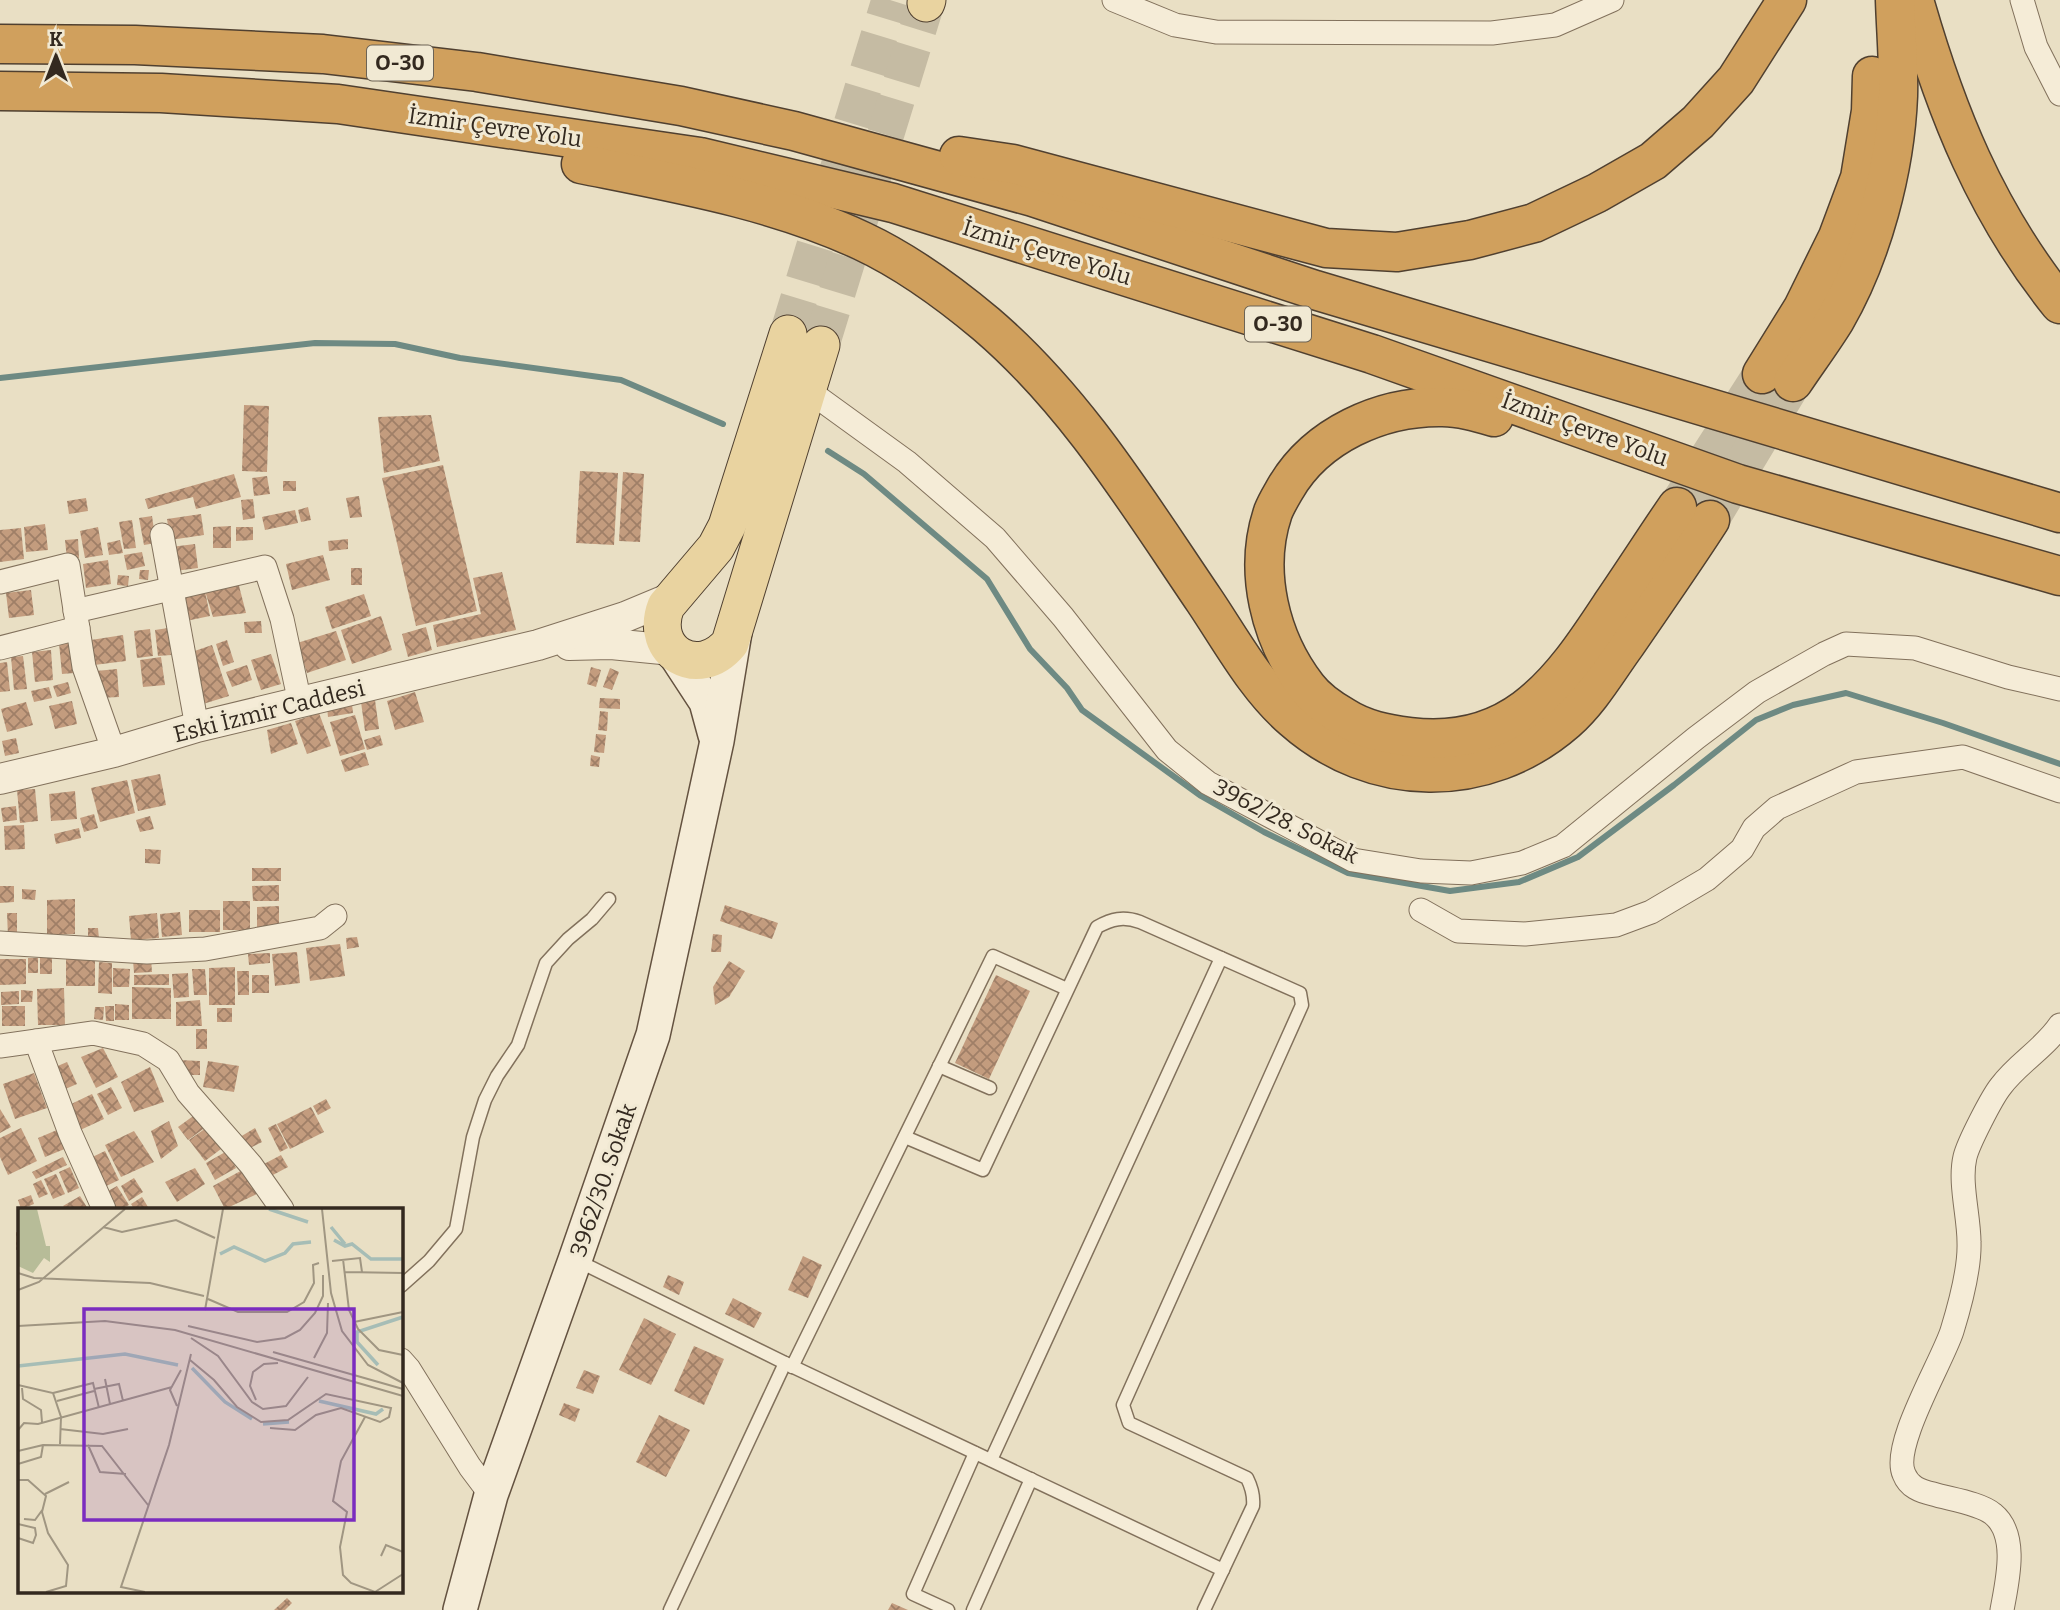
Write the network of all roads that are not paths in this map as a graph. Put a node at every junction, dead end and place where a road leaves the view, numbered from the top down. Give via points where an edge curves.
1 (1114, 0) edge
2 (1612, 0) edge
3 (1787, 0) edge
4 (1870, 0) edge
5 (1895, 0) edge
6 (1914, 0) edge
7 (2022, 0) edge
8 (0, 44) edge
9 (0, 91) edge
10 (2060, 94) edge
11 (483, 125) junction
12 (794, 131) junction
13 (2060, 304) edge
14 (808, 391) junction
15 (1738, 484) junction
16 (2060, 513) edge
17 (162, 536) dead end
18 (2060, 576) edge
19 (0, 582) edge
20 (172, 589) junction
21 (673, 597) junction
22 (76, 619) junction
23 (735, 632) junction
24 (538, 645) junction
25 (0, 648) edge
26 (672, 650) junction
27 (2060, 690) edge
28 (300, 703) junction
29 (197, 727) junction
30 (716, 741) junction
31 (114, 752) junction
32 (0, 779) edge
33 (2060, 791) edge
34 (609, 899) dead end
35 (1421, 910) dead end
36 (335, 916) dead end
37 (0, 943) edge
38 (1221, 958) junction
39 (1067, 989) junction
40 (2060, 1025) edge
41 (36, 1041) junction
42 (0, 1046) edge
43 (939, 1066) junction
44 (990, 1088) dead end
45 (905, 1137) junction
46 (104, 1208) edge
47 (281, 1208) edge
48 (575, 1260) junction
49 (402, 1285) edge
50 (402, 1361) edge
51 (788, 1365) junction
52 (975, 1453) junction
53 (991, 1460) junction
54 (1031, 1479) junction
55 (491, 1495) junction
56 (1223, 1570) junction
57 (460, 1610) edge
58 (670, 1610) edge
59 (948, 1610) edge
60 (973, 1610) edge
61 (1204, 1610) edge
62 (2002, 1610) edge

1 - 2 street via 1175,25 1216,32 1492,33 1555,25
3 - 12 highway via 1736,80 1698,122 1653,161 1534,223 1470,240 1397,251 1326,248 1013,164
4 - 5 highway via 1871,111 1860,178 1777,378 1835,319 1874,230 1894,147 1898,94
6 - 13 highway via 1945,100 1973,168 2011,237
7 - 10 street via 2036,47
8 - 12 highway, İzmir Çevre Yolu / O-30 via 323,54 477,72 681,106
9 - 11 highway, İzmir Çevre Yolu / O-30 via 161,93 338,104
11 - 15 highway, İzmir Çevre Yolu / O-30 via 700,156 892,203 1372,354
11 - 15 highway via 535,154 700,188 827,227 867,243 950,295 1025,360 1071,410 1281,708 1316,737 1368,764 1425,773 1479,768 1503,760 1567,720 1599,682 1693,514 1558,678 1524,710 1472,736 1444,739 1388,734 1345,718 1308,689 1277,635 1265,565 1269,526 1274,509 1302,464 1317,449 1374,419 1442,407 1465,409
12 - 16 highway, İzmir Çevre Yolu / O-30 via 1033,197 1315,290
14 - 21 main road via 805,340 727,526 716,547
14 - 23 main road
14 - 27 street, 3962/28. Sokak via 907,462 995,538 1167,750 1208,783 1353,860 1471,873 1522,863 1563,846 1757,692 1846,644 1915,648
15 - 18 highway, İzmir Çevre Yolu / O-30
17 - 20 street
19 - 22 street via 68,565
20 - 22 street
20 - 28 street via 265,567 282,619
20 - 29 street
21 - 23 main road via 700,587 719,593 732,609
21 - 24 street, Eski İzmir Caddesi
21 - 26 main road via 661,628
22 - 25 street
22 - 31 street via 84,667
23 - 26 main road via 722,653 705,660 687,659
23 - 30 main road, 3962/30. Sokak
24 - 26 street, Eski İzmir Caddesi via 611,644
24 - 28 street, Eski İzmir Caddesi
26 - 30 main road via 706,702
28 - 29 street, Eski İzmir Caddesi
29 - 31 street, Eski İzmir Caddesi
30 - 48 main road, 3962/30. Sokak via 653,1035
31 - 32 street, Eski İzmir Caddesi
33 - 35 street via 1963,757 1856,772 1777,808 1754,828 1742,849 1707,879 1651,912 1616,925 1525,934 1458,931
34 - 49 lane via 546,963 518,1045 485,1100 473,1137 456,1229
36 - 37 street via 320,928 205,949 147,952
38 - 39 lane via 1140,922 1112,919 1097,927
38 - 53 lane
38 - 56 lane via 1300,993 1302,1005 1123,1405 1129,1423 1247,1478 1253,1506
39 - 43 lane via 993,956
39 - 45 lane via 983,1170
40 - 62 street via 2000,1086 1965,1157 1969,1244 1964,1282 1951,1332 1900,1462 1904,1477 1917,1490 1994,1514 2010,1547
41 - 42 street
41 - 46 street
41 - 47 street via 93,1033 143,1044 168,1060 188,1093 251,1165
43 - 44 lane
43 - 45 lane
45 - 51 lane
48 - 51 lane
48 - 55 main road, 3962/30. Sokak
50 - 55 street
51 - 52 lane
51 - 58 lane
52 - 53 lane
52 - 59 lane via 913,1594
53 - 54 lane
54 - 56 lane
54 - 60 lane
55 - 57 main road, 3962/30. Sokak
56 - 61 lane

